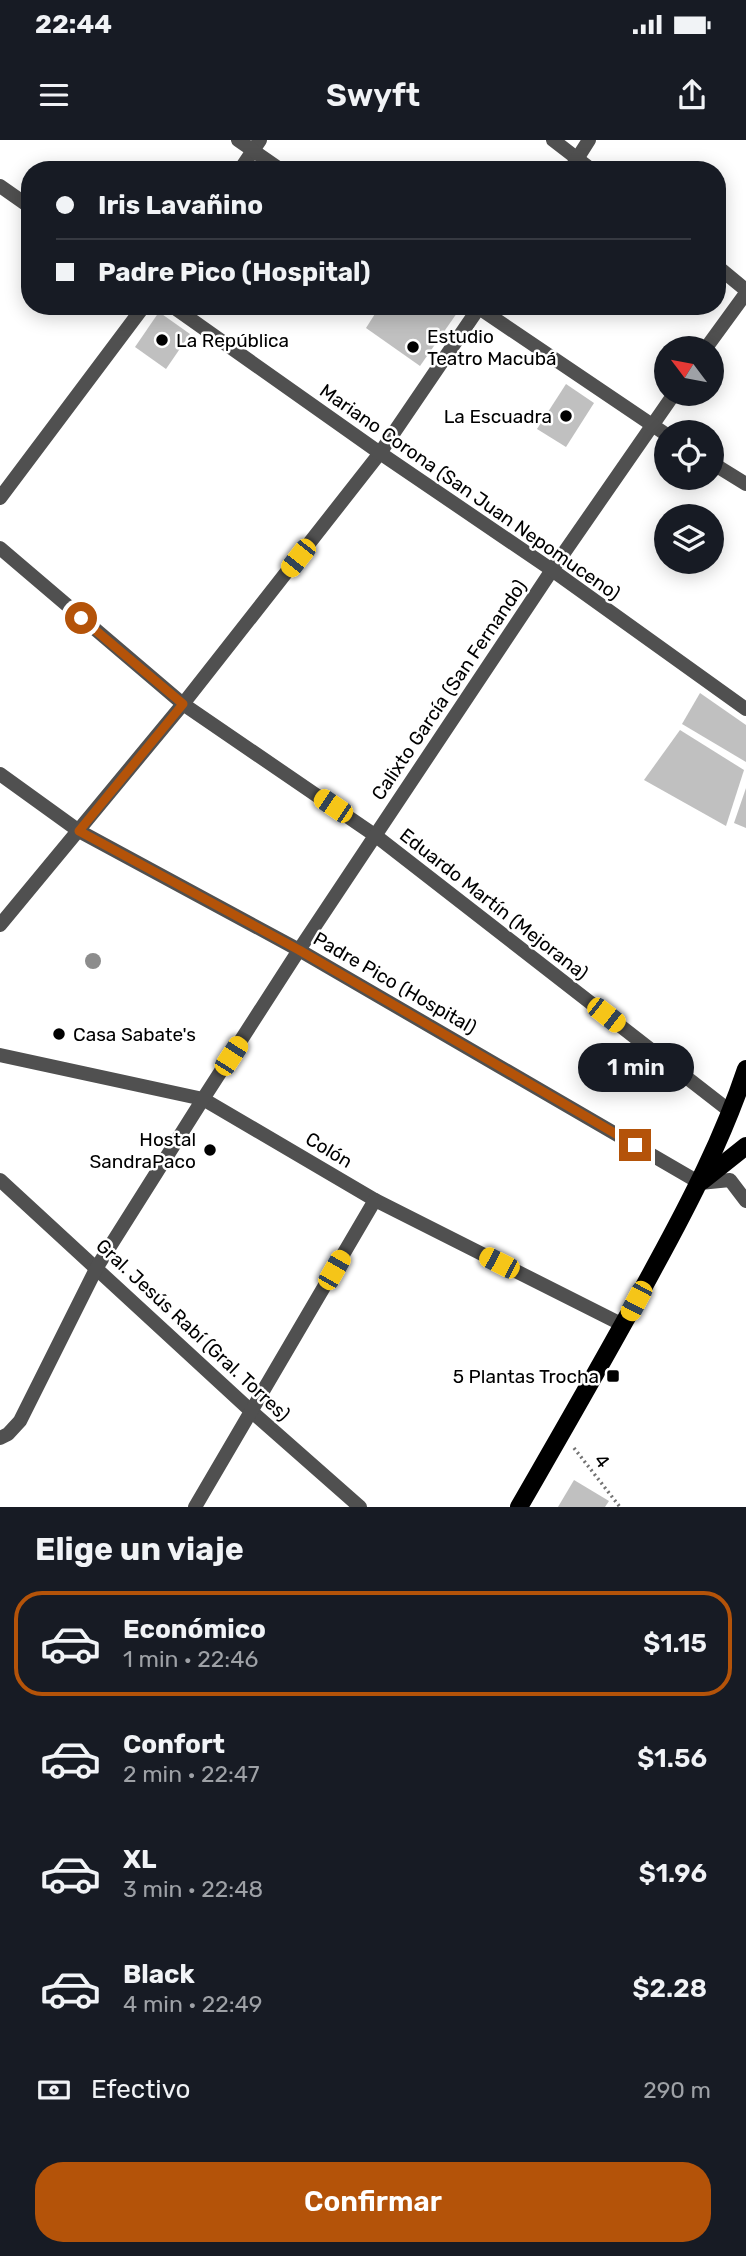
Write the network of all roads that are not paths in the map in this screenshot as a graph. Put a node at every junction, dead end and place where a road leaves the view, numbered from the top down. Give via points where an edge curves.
1 (238, 140) edge
2 (553, 140) edge
3 (589, 140) edge
4 (257, 145) edge
5 (246, 161) edge
6 (272, 161) edge
7 (571, 161) edge
8 (576, 161) edge
9 (0, 186) edge
10 (21, 201) edge
11 (726, 274) edge
12 (746, 291) edge
13 (137, 315) edge
14 (185, 315) edge
15 (473, 315) edge
16 (490, 315) edge
17 (714, 336) edge
18 (665, 406) edge
19 (652, 425) junction
20 (380, 453) junction
21 (724, 470) edge
22 (746, 484) edge
23 (0, 498) edge
24 (0, 548) edge
25 (552, 570) junction
26 (183, 704) junction
27 (746, 709) edge
28 (0, 774) edge
29 (79, 831) junction
30 (376, 836) junction
31 (0, 925) edge
32 (299, 950) junction
33 (0, 1055) edge
34 (746, 1069) edge
35 (204, 1099) junction
36 (731, 1112) junction
37 (746, 1146) edge
38 (0, 1180) edge
39 (700, 1183) junction
40 (375, 1200) junction
41 (746, 1201) edge
42 (97, 1268) junction
43 (623, 1325) junction
44 (251, 1411) junction
45 (0, 1438) edge
46 (195, 1507) edge
47 (360, 1507) edge
48 (519, 1507) edge

1 - 4 street
2 - 7 street
3 - 8 street
4 - 5 street
4 - 6 street
9 - 10 street
11 - 12 street
12 - 17 street
13 - 23 street
14 - 20 street, Mariano Corona (San Juan Nepomuceno)
15 - 20 street
16 - 19 street
18 - 19 street, Calixto García (San Fernando)
19 - 25 street, Calixto García (San Fernando)
20 - 25 street, Mariano Corona (San Juan Nepomuceno)
20 - 26 street
21 - 22 street
24 - 26 street, Eduardo Martín (Mejorana)
25 - 27 street, Mariano Corona (San Juan Nepomuceno)
25 - 30 street, Calixto García (San Fernando)
26 - 29 street
26 - 30 street, Eduardo Martín (Mejorana)
28 - 29 street, Padre Pico (Hospital)
29 - 31 street
29 - 32 street, Padre Pico (Hospital)
30 - 32 street, Calixto García (San Fernando)
30 - 36 street, Eduardo Martín (Mejorana)
32 - 35 street, Calixto García (San Fernando)
32 - 39 street, Padre Pico (Hospital)
33 - 35 street, Colón
34 - 36 main road
35 - 40 street, Colón
35 - 42 street, Calixto García (San Fernando)
36 - 39 main road
37 - 39 main road
38 - 42 street, Gral. Jesús Rabí (Gral. Torres)
39 - 41 street via 730,1180
39 - 43 main road
40 - 43 street, Colón
40 - 44 street
42 - 44 street, Gral. Jesús Rabí (Gral. Torres)
42 - 45 street, Calixto García (San Fernando) via 20,1421
43 - 48 main road
44 - 46 street
44 - 47 street, Gral. Jesús Rabí (Gral. Torres)

